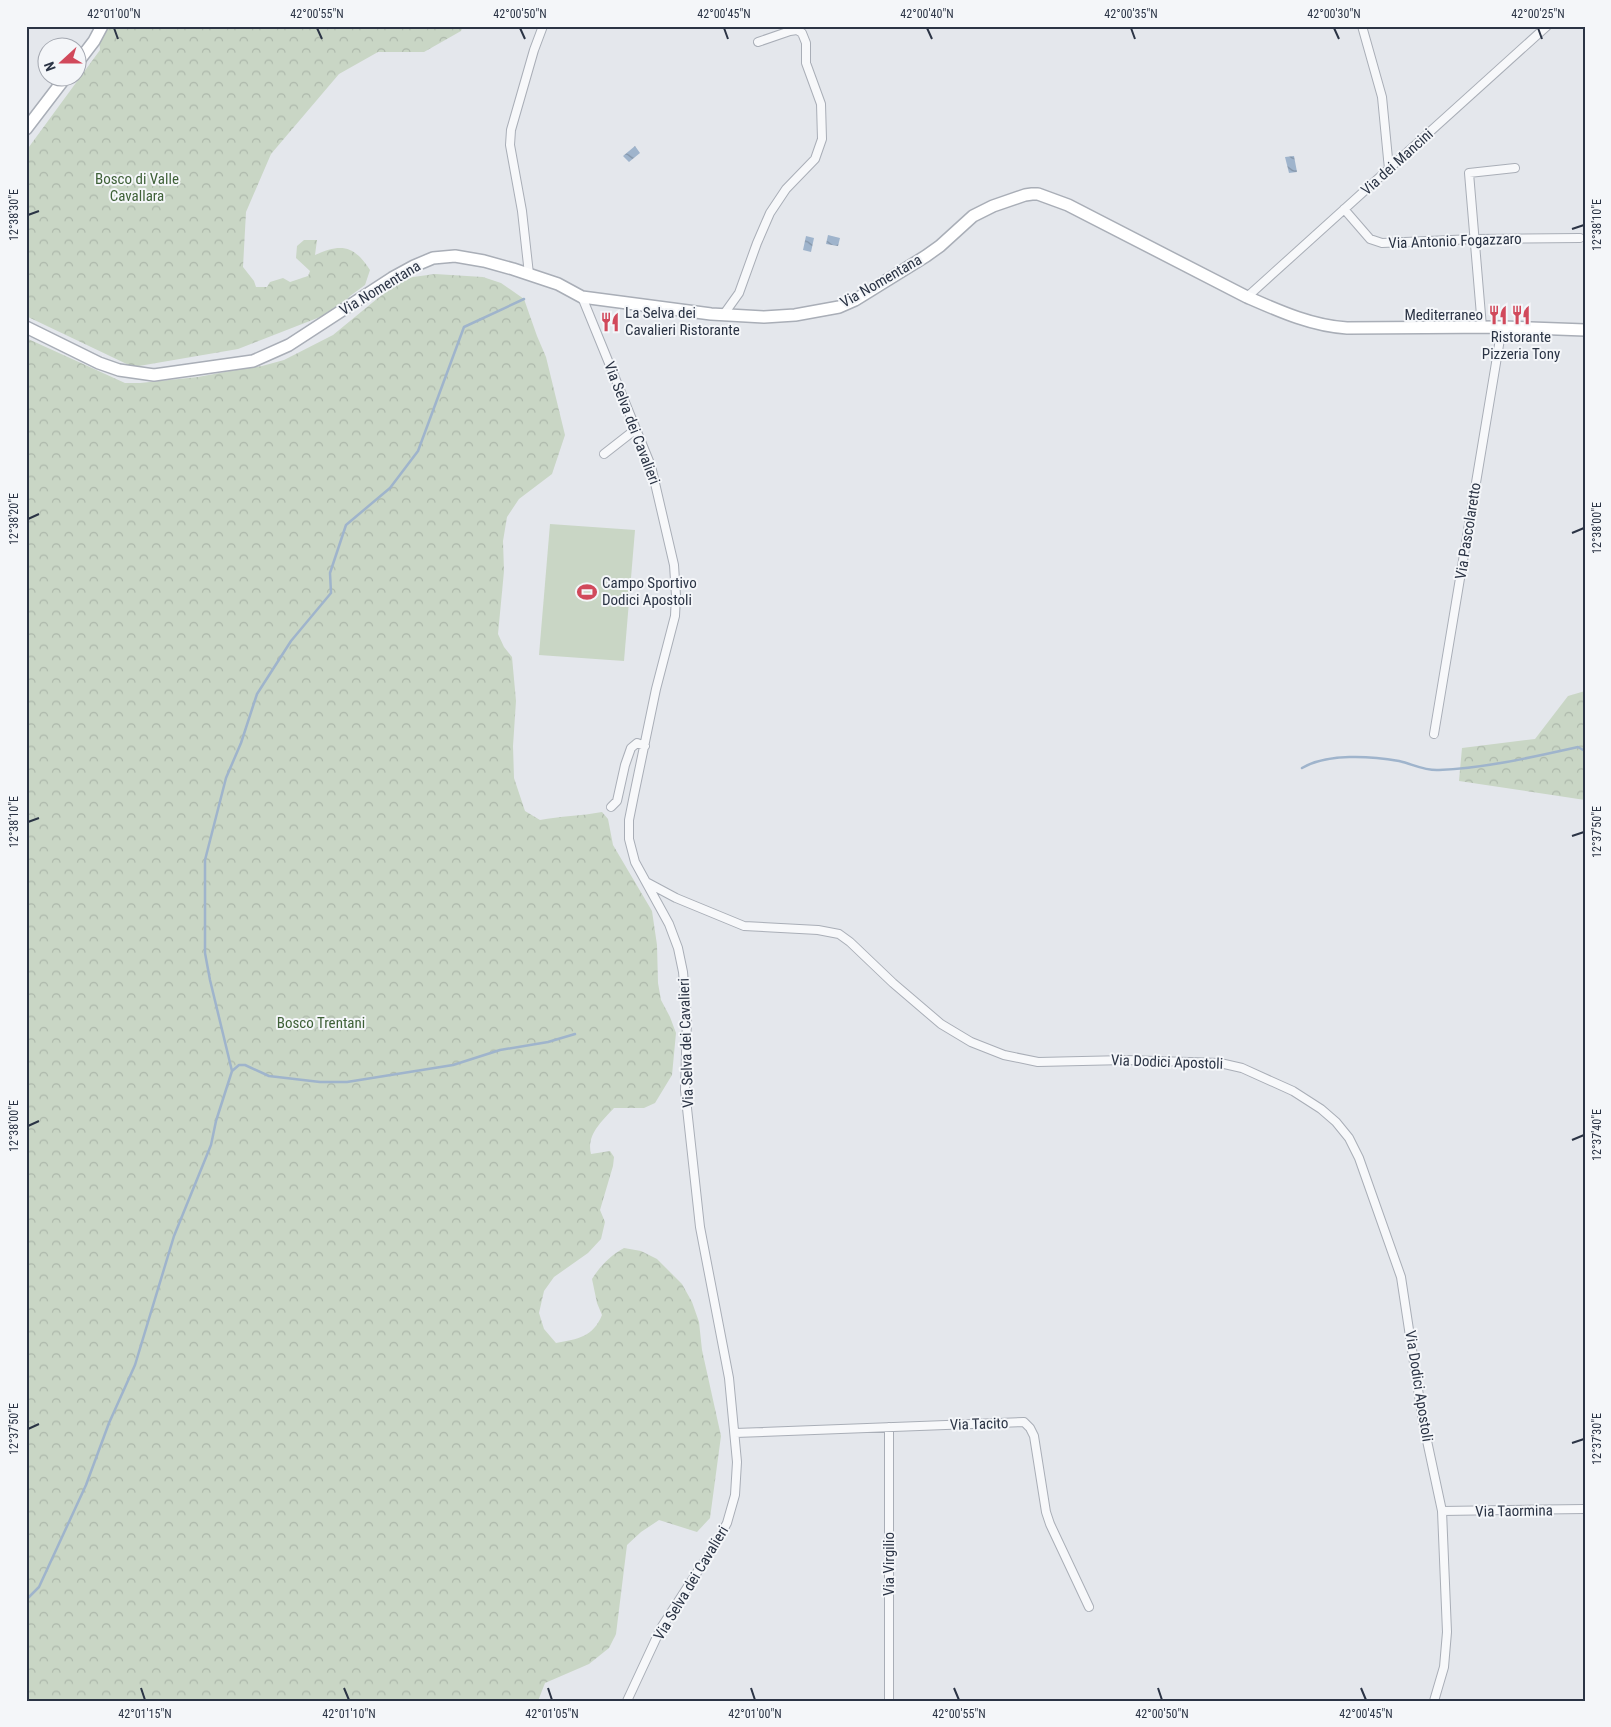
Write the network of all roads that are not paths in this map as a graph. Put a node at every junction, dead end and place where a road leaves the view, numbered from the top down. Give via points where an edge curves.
1 (102, 26) edge
2 (543, 26) edge
3 (1362, 26) edge
4 (1547, 26) edge
5 (758, 42) dead end
6 (88, 49) edge
7 (57, 88) edge
8 (26, 129) edge
9 (1515, 168) dead end
10 (1389, 169) junction
11 (1344, 209) junction
12 (1580, 238) dead end
13 (1474, 239) junction
14 (529, 274) junction
15 (1246, 297) junction
16 (582, 298) junction
17 (724, 314) junction
18 (26, 327) edge
19 (1482, 327) junction
20 (1502, 327) junction
21 (1585, 330) edge
22 (636, 429) junction
23 (604, 454) dead end
24 (1434, 734) dead end
25 (645, 746) junction
26 (611, 807) dead end
27 (646, 882) junction
28 (889, 1427) junction
29 (735, 1432) junction
30 (1585, 1509) edge
31 (1442, 1511) junction
32 (1089, 1607) dead end
33 (627, 1701) edge
34 (889, 1701) edge
35 (1434, 1701) edge

1 - 6 main road
2 - 14 street via 514,121 510,145
3 - 10 street via 1382,97
4 - 10 street, Via dei Mancini
5 - 17 street via 794,30 802,33 806,43 806,63 820,101 822,139 815,159 770,213 739,293
7 - 8 main road
9 - 13 street via 1469,173
10 - 11 street, Via dei Mancini
11 - 13 street, Via Antonio Fogazzaro via 1368,237 1378,243
11 - 15 street, Via dei Mancini
12 - 13 street, Via Antonio Fogazzaro
13 - 19 street
14 - 16 main road, Via Nomentana via 558,284
14 - 18 main road, Via Nomentana via 471,258 433,258 392,278 271,354 253,361 154,375 119,370 99,363
15 - 17 main road, Via Nomentana via 1068,205 1044,196 1025,194 973,216 926,256 839,307 764,317
15 - 19 main road, Via Nomentana via 1331,327
16 - 17 main road, Via Nomentana
16 - 22 street, Via Selva dei Cavalieri
19 - 20 main road, Via Nomentana
20 - 21 main road, Via Nomentana
20 - 24 street, Via Pascolaretto
22 - 23 street
22 - 25 street, Via Selva dei Cavalieri via 655,480 673,559 676,596 675,616
25 - 26 street via 637,743 631,748 617,801
25 - 27 street, Via Selva dei Cavalieri via 628,839
27 - 29 street, Via Selva dei Cavalieri via 672,930 683,972 687,1018 686,1090 700,1227 726,1361
27 - 31 street, Via Dodici Apostoli via 744,926 839,934 941,1024 971,1042 1004,1055 1043,1062 1220,1063 1242,1068 1292,1091 1328,1115 1342,1129 1357,1154 1401,1277 1422,1413
28 - 29 street, Via Tacito
28 - 32 street, Via Tacito via 1027,1424 1034,1436 1050,1524
28 - 34 street, Via Virgilio
29 - 33 street, Via Selva dei Cavalieri via 736,1484 730,1518 661,1628
30 - 31 street, Via Taormina
31 - 35 street, Via Dodici Apostoli via 1447,1632 1442,1676

